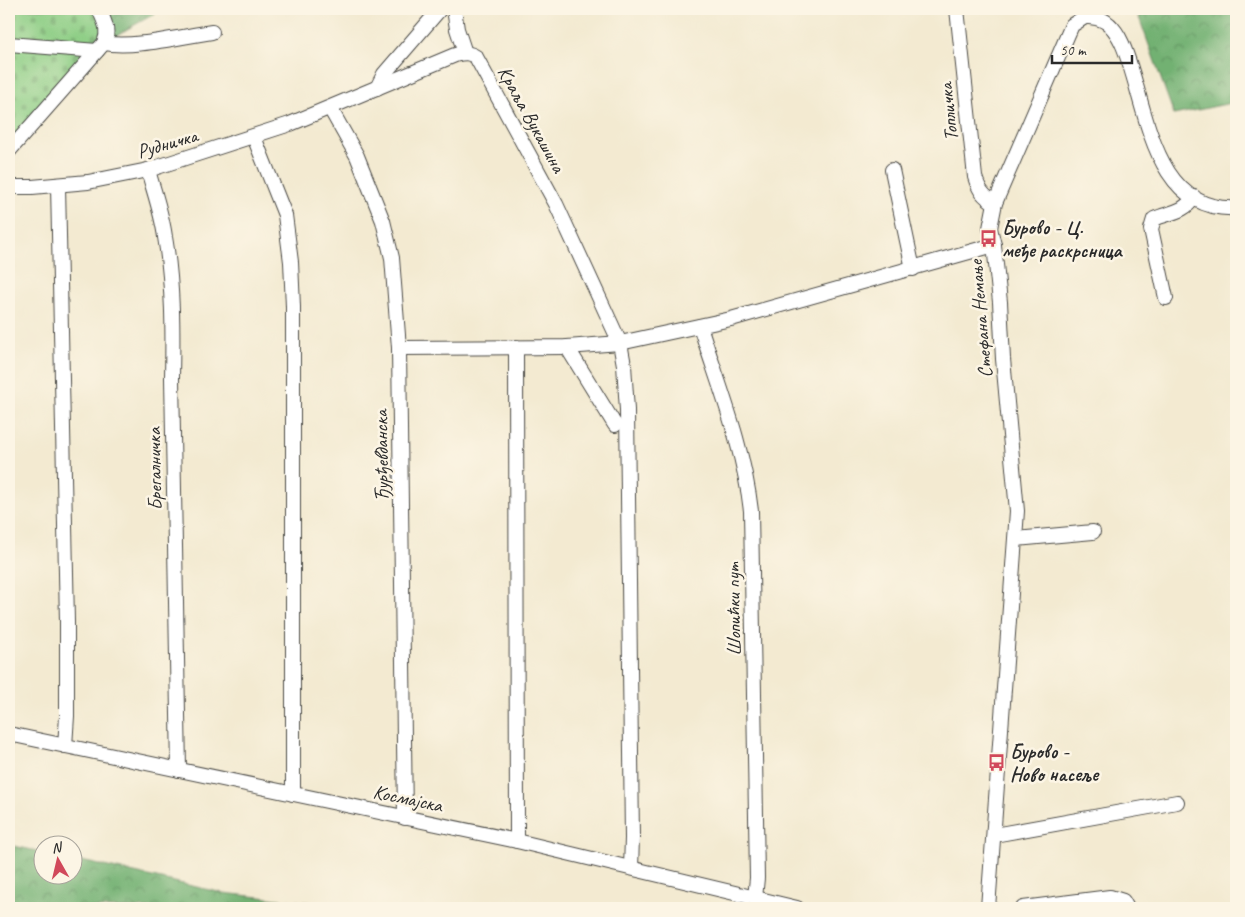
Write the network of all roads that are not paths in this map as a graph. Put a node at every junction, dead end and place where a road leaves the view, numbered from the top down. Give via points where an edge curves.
1 (99, 9) edge
2 (440, 9) edge
3 (454, 9) edge
4 (957, 9) edge
5 (212, 32) dead end
6 (9, 44) edge
7 (100, 47) junction
8 (465, 52) junction
9 (376, 88) junction
10 (330, 108) junction
11 (254, 137) junction
12 (9, 151) edge
13 (148, 170) junction
14 (892, 170) dead end
15 (58, 185) junction
16 (9, 187) edge
17 (1194, 197) junction
18 (995, 203) junction
19 (1236, 208) edge
20 (994, 245) junction
21 (913, 269) junction
22 (1166, 298) dead end
23 (700, 326) junction
24 (620, 343) junction
25 (516, 347) junction
26 (567, 347) junction
27 (399, 348) junction
28 (614, 425) dead end
29 (1093, 532) dead end
30 (1016, 539) junction
31 (9, 734) edge
32 (65, 746) junction
33 (178, 770) junction
34 (294, 794) junction
35 (1177, 802) dead end
36 (405, 818) junction
37 (994, 835) junction
38 (517, 841) junction
39 (631, 868) junction
40 (755, 898) junction
41 (797, 908) edge
42 (988, 908) edge
43 (1023, 908) edge
44 (1127, 908) edge

1 - 7 street via 107,28
2 - 9 street via 384,74
3 - 8 street
4 - 18 street, Топличка via 975,177 984,196
5 - 7 street
6 - 7 street
7 - 12 street
8 - 9 street
8 - 24 street, Краља Вукашина via 476,57 528,150
9 - 10 street
10 - 11 street, Рудничка
10 - 27 street, Ђурђевданска via 357,156 383,221 392,258
11 - 13 street, Рудничка
11 - 34 street via 284,215 291,262
13 - 15 street, Рудничка
13 - 33 street, Брегалничка via 165,236 173,319
14 - 21 street
15 - 16 street, Рудничка
15 - 32 street via 67,631
17 - 18 street, Стефана Немање via 1186,193 1166,168 1150,138 1122,43 1111,26 1101,19 1086,17 1072,25
17 - 19 street, Стефана Немање via 1209,206
17 - 22 street via 1183,209 1154,220 1151,229
18 - 20 street, Стефана Немање via 990,228
20 - 21 street
20 - 30 street, Стефана Немање via 1017,511
21 - 23 street
23 - 24 street
23 - 40 street, Шопићки пут via 737,446 751,511
24 - 26 street
24 - 39 street, Краља Вукашина via 627,410
25 - 26 street
25 - 27 street
25 - 38 street
26 - 28 street
27 - 36 street, Ђурђевданска
29 - 30 street
30 - 37 street, Стефана Немање
31 - 32 street, Космајска
32 - 33 street, Космајска
33 - 34 street, Космајска
34 - 36 street, Космајска
35 - 37 street
36 - 38 street, Космајска
37 - 42 street, Стефана Немање
38 - 39 street, Космајска
39 - 40 street, Космајска
40 - 41 street, Космајска
43 - 44 street via 1110,897 1123,901

